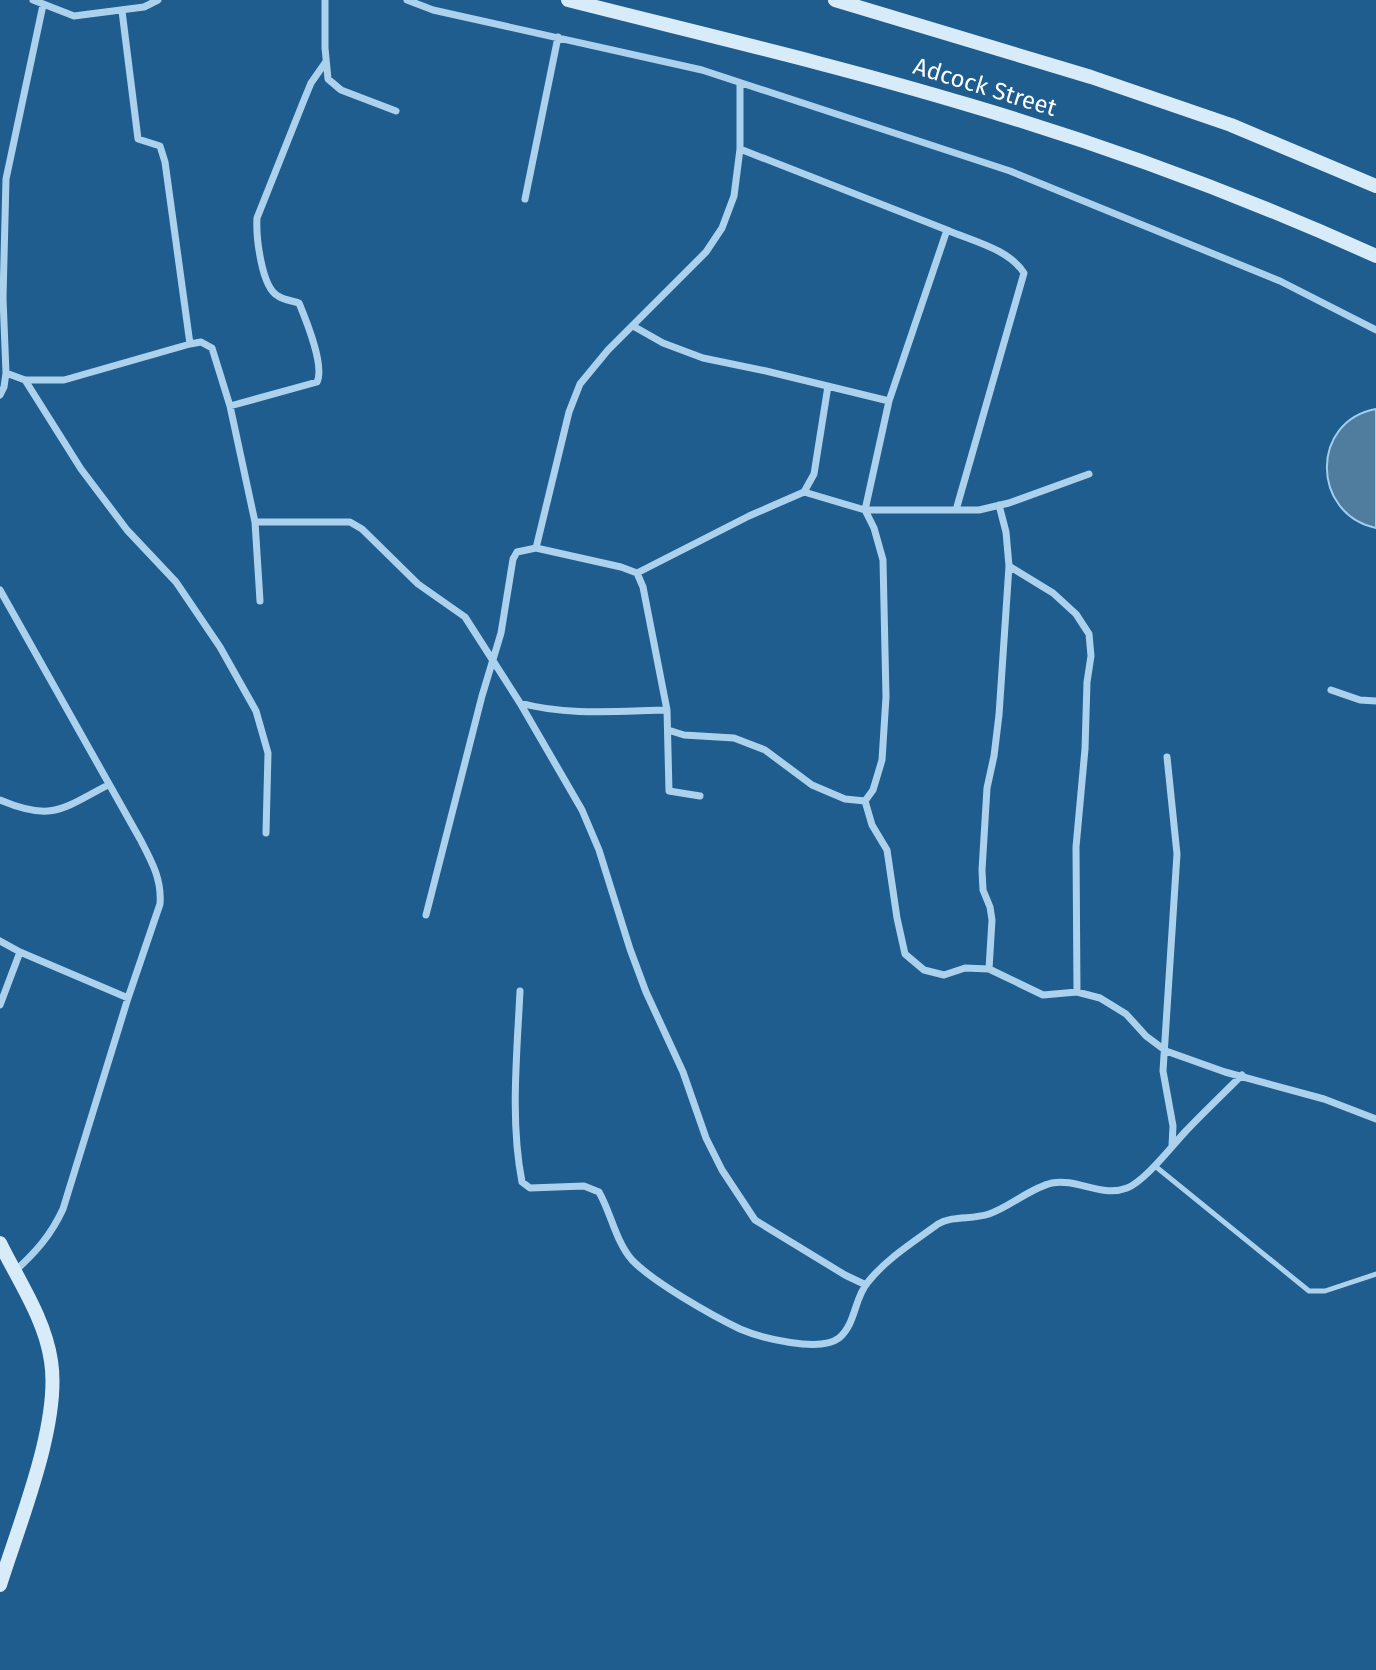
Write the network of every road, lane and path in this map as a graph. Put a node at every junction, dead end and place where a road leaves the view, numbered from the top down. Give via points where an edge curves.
1 (33, 0) edge
2 (158, 0) edge
3 (325, 0) edge
4 (407, 0) edge
5 (568, 0) edge
6 (835, 0) edge
7 (43, 5) junction
8 (122, 11) junction
9 (558, 37) junction
10 (325, 63) junction
11 (740, 83) junction
12 (396, 111) dead end
13 (740, 149) junction
14 (1376, 186) edge
15 (525, 199) dead end
16 (947, 230) junction
17 (1376, 256) edge
18 (633, 326) junction
19 (1376, 330) edge
20 (190, 344) junction
21 (6, 373) junction
22 (26, 380) junction
23 (828, 386) junction
24 (0, 395) edge
25 (888, 401) junction
26 (230, 406) junction
27 (1089, 474) dead end
28 (803, 492) junction
29 (999, 505) junction
30 (865, 510) junction
31 (956, 510) junction
32 (255, 522) junction
33 (536, 548) junction
34 (1009, 566) junction
35 (637, 573) junction
36 (0, 590) edge
37 (260, 601) dead end
38 (494, 663) junction
39 (1331, 690) dead end
40 (1376, 701) edge
41 (520, 703) junction
42 (667, 710) junction
43 (668, 730) junction
44 (1167, 757) dead end
45 (108, 785) junction
46 (700, 796) dead end
47 (0, 800) edge
48 (865, 801) junction
49 (265, 833) dead end
50 (426, 915) dead end
51 (0, 941) edge
52 (20, 952) junction
53 (989, 969) junction
54 (520, 991) dead end
55 (1077, 992) junction
56 (128, 998) junction
57 (0, 1005) edge
58 (1166, 1051) junction
59 (1242, 1075) junction
60 (1376, 1119) edge
61 (1171, 1147) junction
62 (1156, 1166) junction
63 (0, 1243) edge
64 (14, 1272) junction
65 (1376, 1273) edge
66 (866, 1285) junction
67 (0, 1586) edge

1 - 7 street
2 - 8 street
3 - 10 street
4 - 9 street via 433,10
5 - 17 main road, Adcock Street via 970,105 1186,177
6 - 14 main road, Adcock Street via 1091,77 1231,125
7 - 8 street via 74,16
7 - 21 street via 6,179
8 - 20 street via 138,139 160,146 165,162
9 - 11 street
9 - 15 street
10 - 12 street via 333,85
10 - 26 street via 304,100 257,218 256,231 274,293 299,303 321,366 320,377 317,382
11 - 13 street
11 - 19 street via 1010,171 1280,281
13 - 16 street
13 - 18 street via 733,196 722,228 706,252
16 - 25 street
16 - 31 street via 1002,253 1024,273
18 - 23 street via 686,353
18 - 33 street via 580,384
20 - 22 street via 64,380
20 - 26 street via 201,342 212,348
21 - 22 street
21 - 24 street
22 - 49 street via 81,469 127,530 176,582 256,711 268,753
23 - 25 street
23 - 28 street via 814,474
25 - 30 street
26 - 32 street
27 - 29 street
28 - 30 street
28 - 35 street
29 - 31 street
29 - 34 street
30 - 31 street
30 - 48 street via 883,560 886,697 882,760
32 - 37 street
32 - 38 street via 350,522 362,528 418,584 465,617
33 - 35 street
33 - 38 street via 517,552 513,559
34 - 53 street via 982,870 992,920
34 - 55 street via 1053,593 1089,634 1076,847
35 - 42 street
36 - 45 street
38 - 41 street
38 - 50 street
39 - 40 street
41 - 42 street via 542,709 604,712
41 - 66 street via 582,810 646,992 722,1170 755,1220
42 - 43 street
43 - 46 street via 669,791
43 - 48 street via 734,738 765,750 812,785 845,799
44 - 58 street via 1177,854
45 - 47 street via 48,812 31,812
45 - 56 street via 155,868 161,888 160,904
48 - 53 street via 887,850 905,954 924,970 944,975 965,968
51 - 52 street
52 - 56 street
52 - 57 street
53 - 55 street via 1043,995
54 - 66 street via 516,1113 522,1182 530,1188 584,1186 599,1192 629,1256 642,1270 742,1330 821,1346 838,1339 851,1322
55 - 58 street via 1100,998 1126,1014
56 - 64 street via 63,1209 43,1245
58 - 59 street
58 - 61 street via 1163,1071 1173,1126
59 - 60 street
59 - 61 street
61 - 62 street
62 - 65 lane via 1309,1291 1325,1291
62 - 66 street via 1128,1188 1095,1191 1052,1183 980,1217 950,1217
63 - 64 main road
64 - 67 main road via 46,1340 51,1399 46,1436

